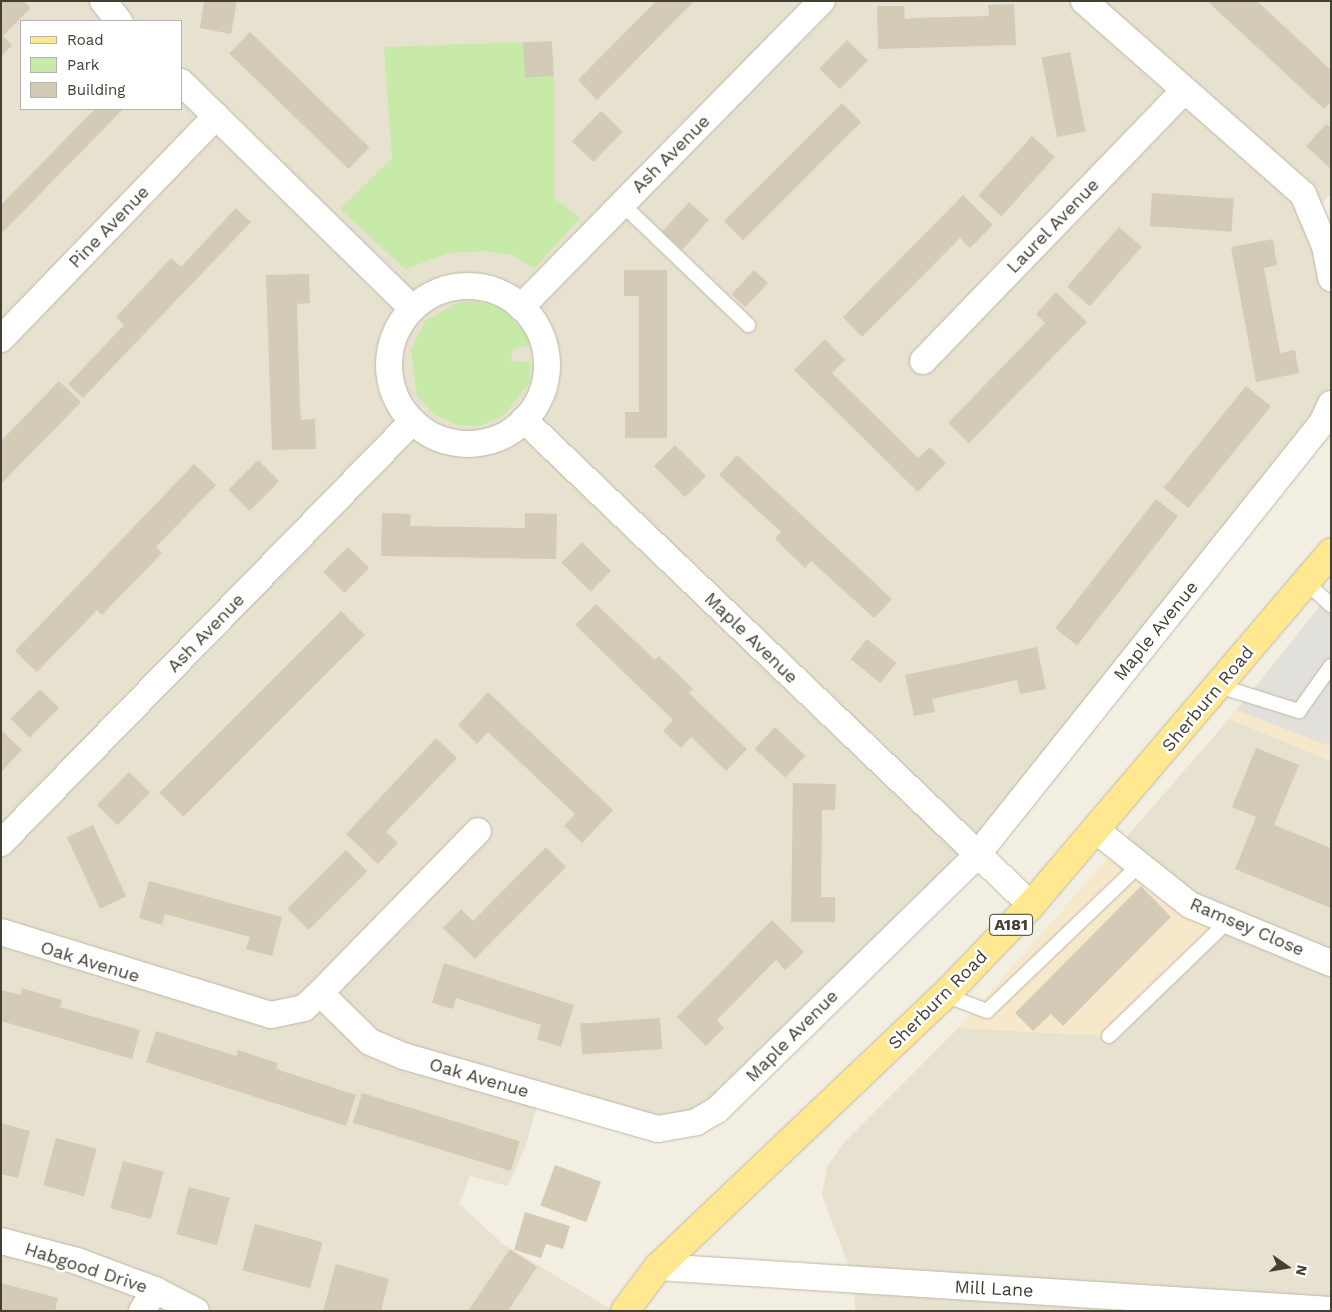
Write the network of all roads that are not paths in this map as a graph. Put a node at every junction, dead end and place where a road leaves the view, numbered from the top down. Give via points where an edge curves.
1 (102, 1) edge
2 (822, 1) edge
3 (1084, 1) edge
4 (118, 20) edge
5 (182, 83) edge
6 (1183, 92) junction
7 (216, 116) junction
8 (622, 204) junction
9 (1331, 278) edge
10 (521, 306) junction
11 (412, 308) junction
12 (748, 325) dead end
13 (1, 338) edge
14 (923, 360) dead end
15 (1331, 404) edge
16 (524, 420) junction
17 (412, 422) junction
18 (1331, 552) edge
19 (1306, 582) junction
20 (1331, 605) edge
21 (1331, 666) edge
22 (1219, 686) junction
23 (478, 831) dead end
24 (1096, 831) junction
25 (1, 843) edge
26 (977, 855) junction
27 (1138, 866) junction
28 (1031, 905) junction
29 (1227, 922) junction
30 (1, 932) edge
31 (1331, 962) edge
32 (320, 992) junction
33 (945, 995) junction
34 (1109, 1036) dead end
35 (658, 1129) joint
36 (1, 1241) edge
37 (658, 1266) junction
38 (149, 1300) edge
39 (1068, 1302) edge
40 (1331, 1310) edge
41 (196, 1311) edge
42 (625, 1311) edge

1 - 4 street
2 - 8 street, Ash Avenue
3 - 6 street
5 - 7 street
6 - 9 street via 1268,160 1303,194 1313,211
6 - 14 street, Laurel Avenue
7 - 11 street
7 - 13 street, Pine Avenue
8 - 10 street, Ash Avenue
8 - 12 lane
10 - 11 street via 498,292 469,286 436,292
10 - 16 street via 541,334 547,361 542,391
11 - 17 street via 395,333 388,366 396,400
15 - 26 street, Maple Avenue via 1322,424
16 - 17 street via 502,437 479,444 453,443 430,436
16 - 26 street, Maple Avenue
17 - 25 street, Ash Avenue
18 - 19 main road, Sherburn Road / A181
19 - 20 lane
19 - 22 main road, Sherburn Road / A181
21 - 22 lane via 1299,711
22 - 24 main road, Sherburn Road / A181
23 - 32 street, Oak Avenue
24 - 27 street, Ramsey Close
24 - 28 main road, Sherburn Road / A181
26 - 28 street, Maple Avenue
26 - 35 street, Maple Avenue via 717,1110 696,1122
27 - 29 street, Ramsey Close via 1190,905
27 - 33 lane via 987,1011
28 - 33 main road, Sherburn Road / A181
29 - 31 street, Ramsey Close
29 - 34 lane
30 - 32 street, Oak Avenue via 272,1015 304,1008
32 - 35 street, Oak Avenue via 370,1042 403,1056
33 - 37 main road, Sherburn Road / A181
36 - 38 street, Habgood Drive via 77,1262
37 - 39 street, Mill Lane
37 - 42 main road, A181
38 - 41 street, Habgood Drive
39 - 40 street, Mill Lane

